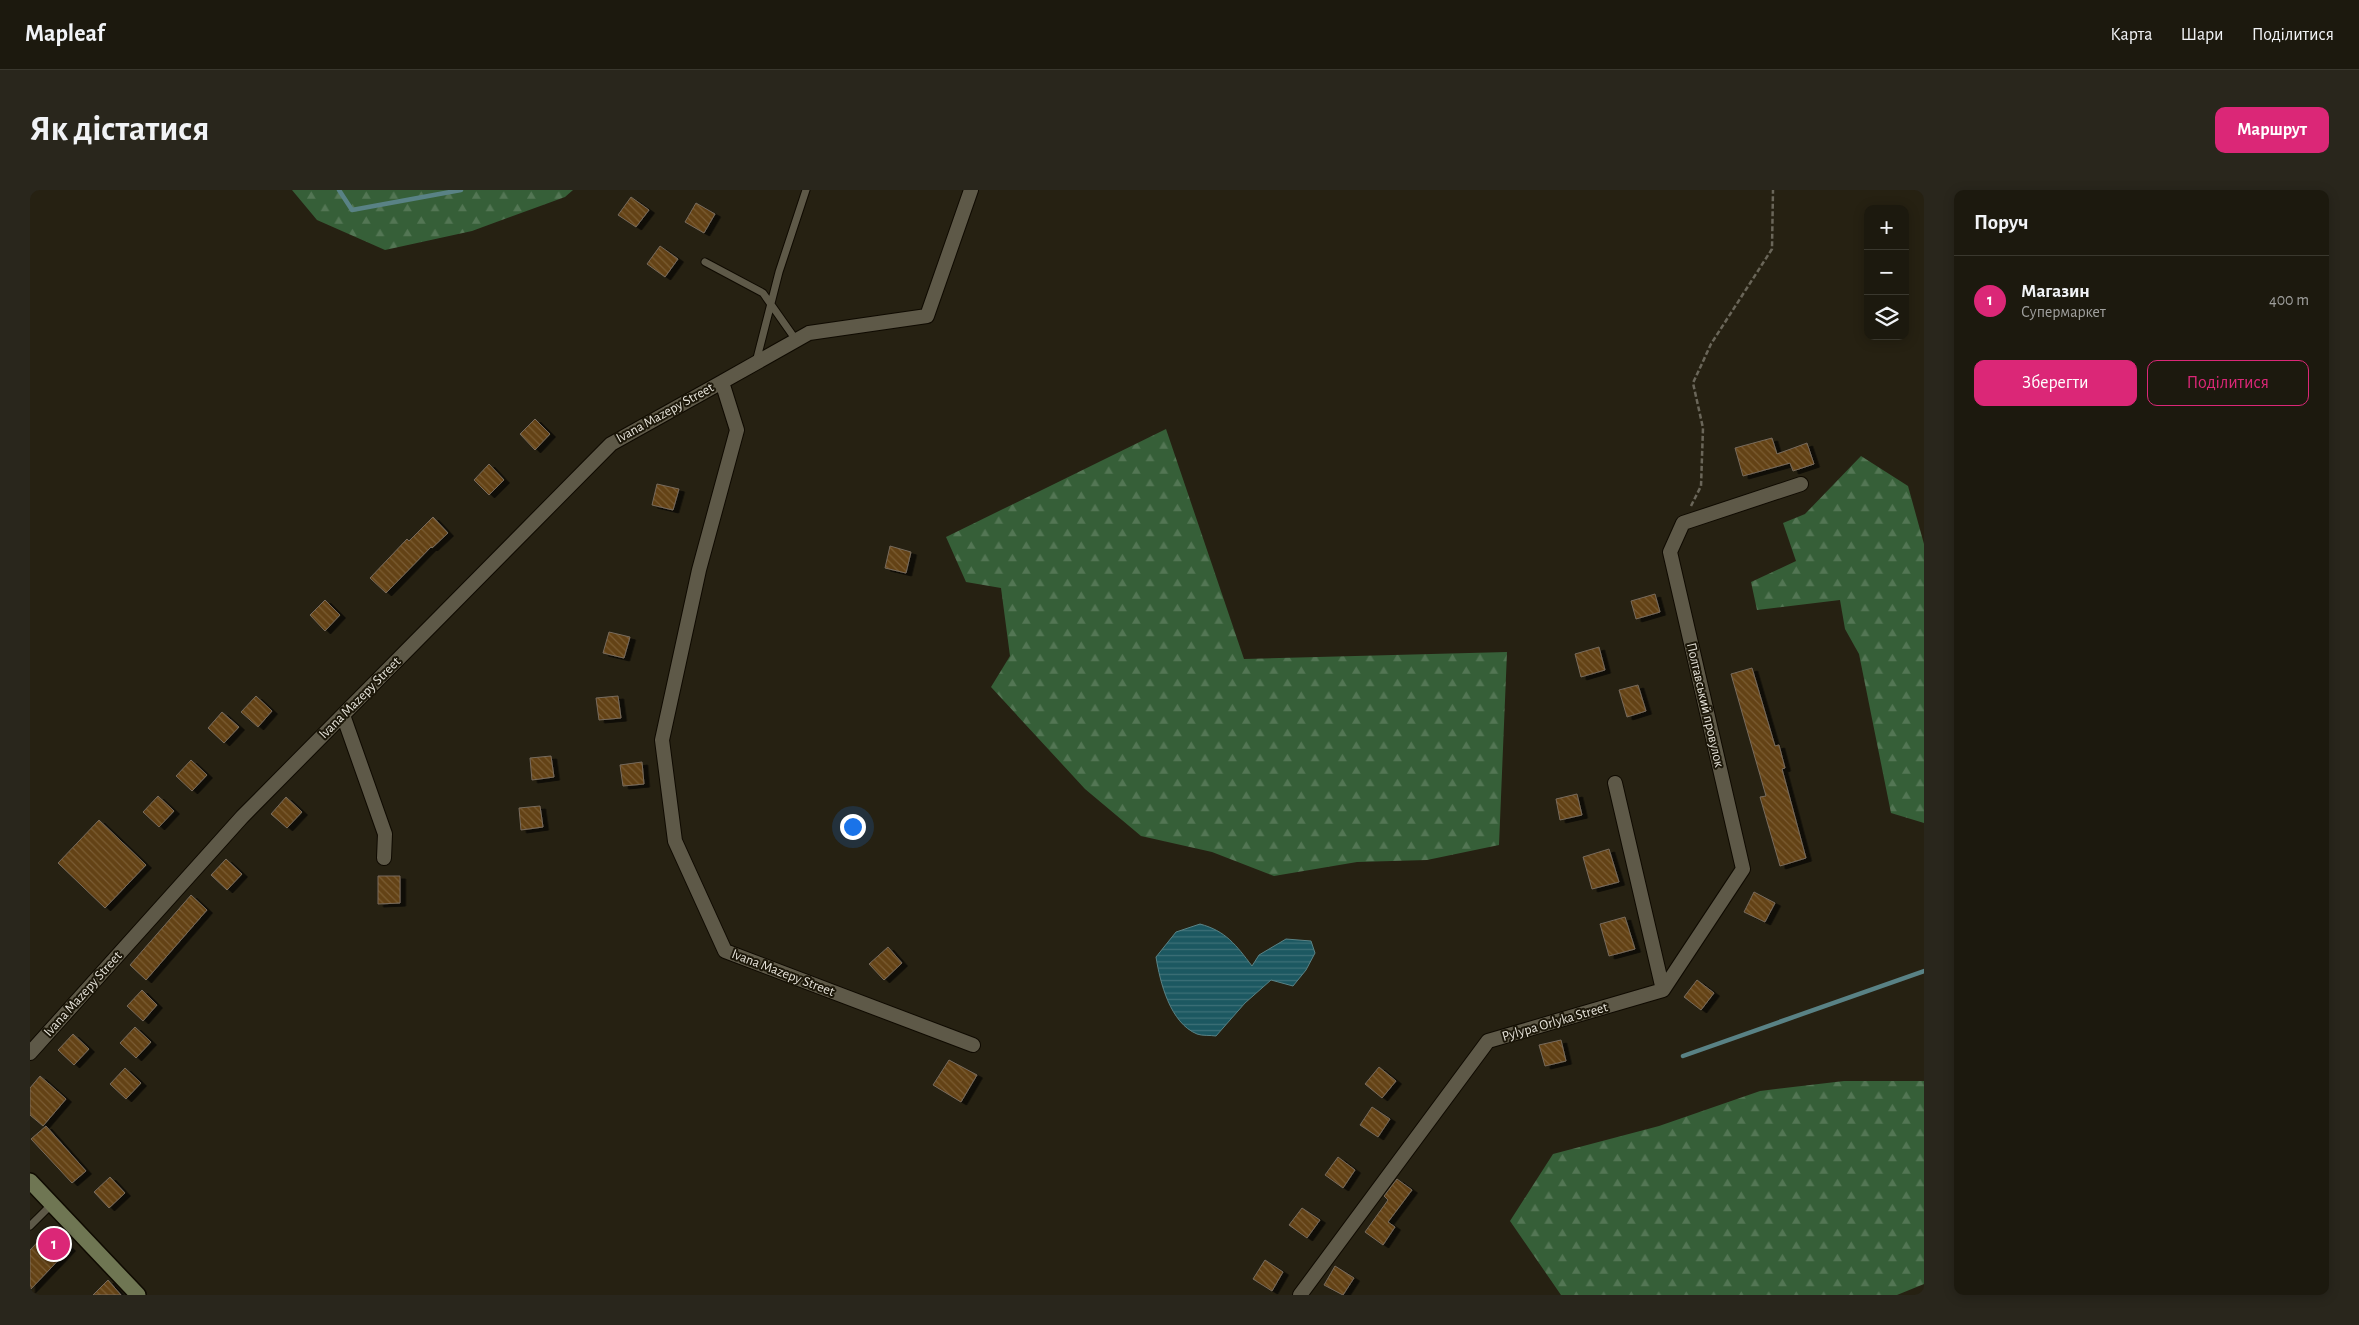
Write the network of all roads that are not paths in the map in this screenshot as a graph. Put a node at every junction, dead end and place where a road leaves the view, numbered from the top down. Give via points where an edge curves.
1 (806, 190) edge
2 (971, 190) edge
3 (705, 262) dead end
4 (771, 304) junction
5 (796, 340) junction
6 (756, 363) junction
7 (722, 382) junction
8 (1801, 484) dead end
9 (343, 715) junction
10 (1615, 783) dead end
11 (384, 858) dead end
12 (1663, 990) junction
13 (974, 1045) dead end
14 (30, 1053) edge
15 (30, 1181) edge
16 (52, 1204) junction
17 (30, 1226) edge
18 (138, 1295) edge
19 (1300, 1295) edge

1 - 4 lane
2 - 5 street, Ivana Mazepy Street via 927,316 809,333
3 - 4 lane via 763,293
4 - 5 lane
4 - 6 lane
5 - 6 street, Ivana Mazepy Street
6 - 7 street, Ivana Mazepy Street
7 - 9 street, Ivana Mazepy Street via 611,444
7 - 13 street, Ivana Mazepy Street via 736,430 700,570 662,740 675,841 725,951
8 - 12 street, Полтавський провулок via 1683,523 1670,552 1743,869
9 - 11 street via 385,834
9 - 14 street, Ivana Mazepy Street via 242,818
10 - 12 street
12 - 19 street, Pylypa Orlyka Street via 1488,1041
15 - 16 street
16 - 17 lane
16 - 18 street

